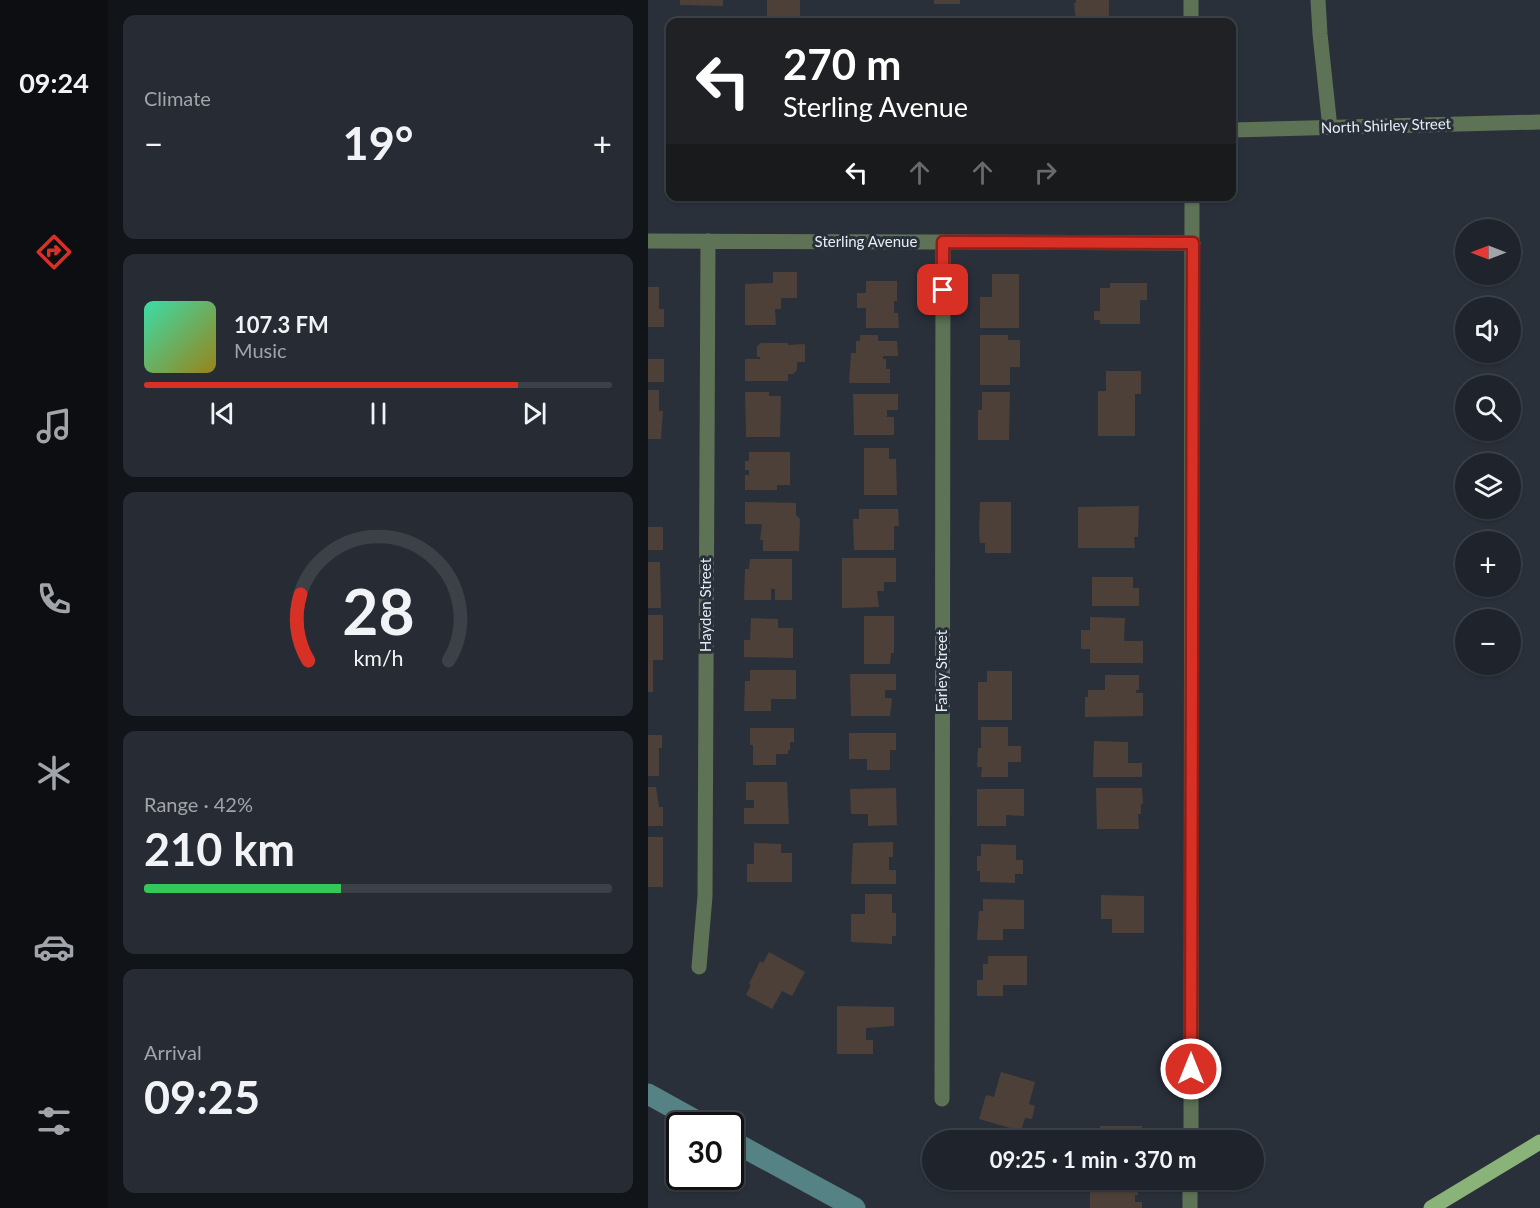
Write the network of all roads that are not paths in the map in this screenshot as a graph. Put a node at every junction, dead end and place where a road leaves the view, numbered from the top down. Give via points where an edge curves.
1 (1191, 0) edge
2 (1318, 0) edge
3 (1191, 18) edge
4 (1540, 122) edge
5 (1330, 128) junction
6 (1236, 130) edge
7 (1192, 201) edge
8 (648, 242) edge
9 (708, 242) junction
10 (943, 242) junction
11 (1193, 243) junction
12 (699, 967) dead end
13 (942, 1099) dead end
14 (1191, 1130) edge
15 (1540, 1142) edge
16 (1190, 1190) edge
17 (1190, 1208) edge
18 (1431, 1208) edge

1 - 3 street
2 - 5 street
4 - 5 street, North Shirley Street
5 - 6 street, North Shirley Street
7 - 11 street
8 - 9 street, Sterling Avenue
9 - 10 street, Sterling Avenue
9 - 12 street, Hayden Street via 705,896
10 - 11 street, Sterling Avenue
10 - 13 street, Farley Street
11 - 14 street
15 - 18 main road
16 - 17 street

